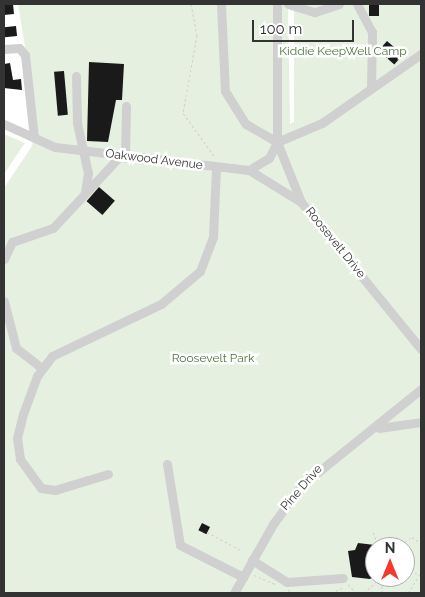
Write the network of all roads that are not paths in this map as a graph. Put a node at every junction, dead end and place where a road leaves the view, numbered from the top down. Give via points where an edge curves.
1 (221, 4) edge
2 (277, 4) edge
3 (288, 4) edge
4 (339, 4) edge
5 (357, 4) edge
6 (4, 49) edge
7 (421, 54) edge
8 (76, 76) dead end
9 (371, 87) junction
10 (126, 106) dead end
11 (4, 124) edge
12 (34, 138) junction
13 (277, 142) junction
14 (83, 151) junction
15 (122, 157) junction
16 (215, 163) junction
17 (249, 170) junction
18 (85, 192) junction
19 (301, 202) junction
20 (8, 244) edge
21 (4, 259) edge
22 (4, 301) edge
23 (421, 349) edge
24 (42, 368) junction
25 (421, 389) edge
26 (421, 422) edge
27 (367, 433) junction
28 (166, 464) dead end
29 (108, 474) dead end
30 (252, 560) junction
31 (245, 574) junction
32 (346, 581) road end
33 (234, 593) edge

1 - 13 street via 225,91 246,124
2 - 13 street, Roosevelt Drive
3 - 4 street via 315,12
5 - 9 street via 372,32
6 - 12 street via 19,48 25,55
7 - 9 street
8 - 14 street via 77,123
9 - 13 street via 322,123
10 - 15 street
11 - 12 street, Oakwood Avenue
12 - 14 street, Oakwood Avenue
13 - 17 street via 269,158
13 - 19 street, Roosevelt Drive
14 - 15 street, Oakwood Avenue
14 - 18 street via 88,173
15 - 16 street, Oakwood Avenue
15 - 18 street
16 - 17 street, Oakwood Avenue
16 - 24 street via 213,237 200,272 162,304 62,349
17 - 19 street, Oakwood Avenue
18 - 20 street via 53,228
19 - 23 street, Roosevelt Drive
20 - 21 street
22 - 24 street via 16,348
24 - 29 street via 17,438 20,459 30,478 41,488 55,490
25 - 27 street, Pine Drive
26 - 27 street via 394,424
27 - 30 street, Pine Drive via 325,462 302,484
28 - 31 street via 180,545
30 - 31 street, Pine Drive
30 - 32 street via 290,582
31 - 33 street, Pine Drive

